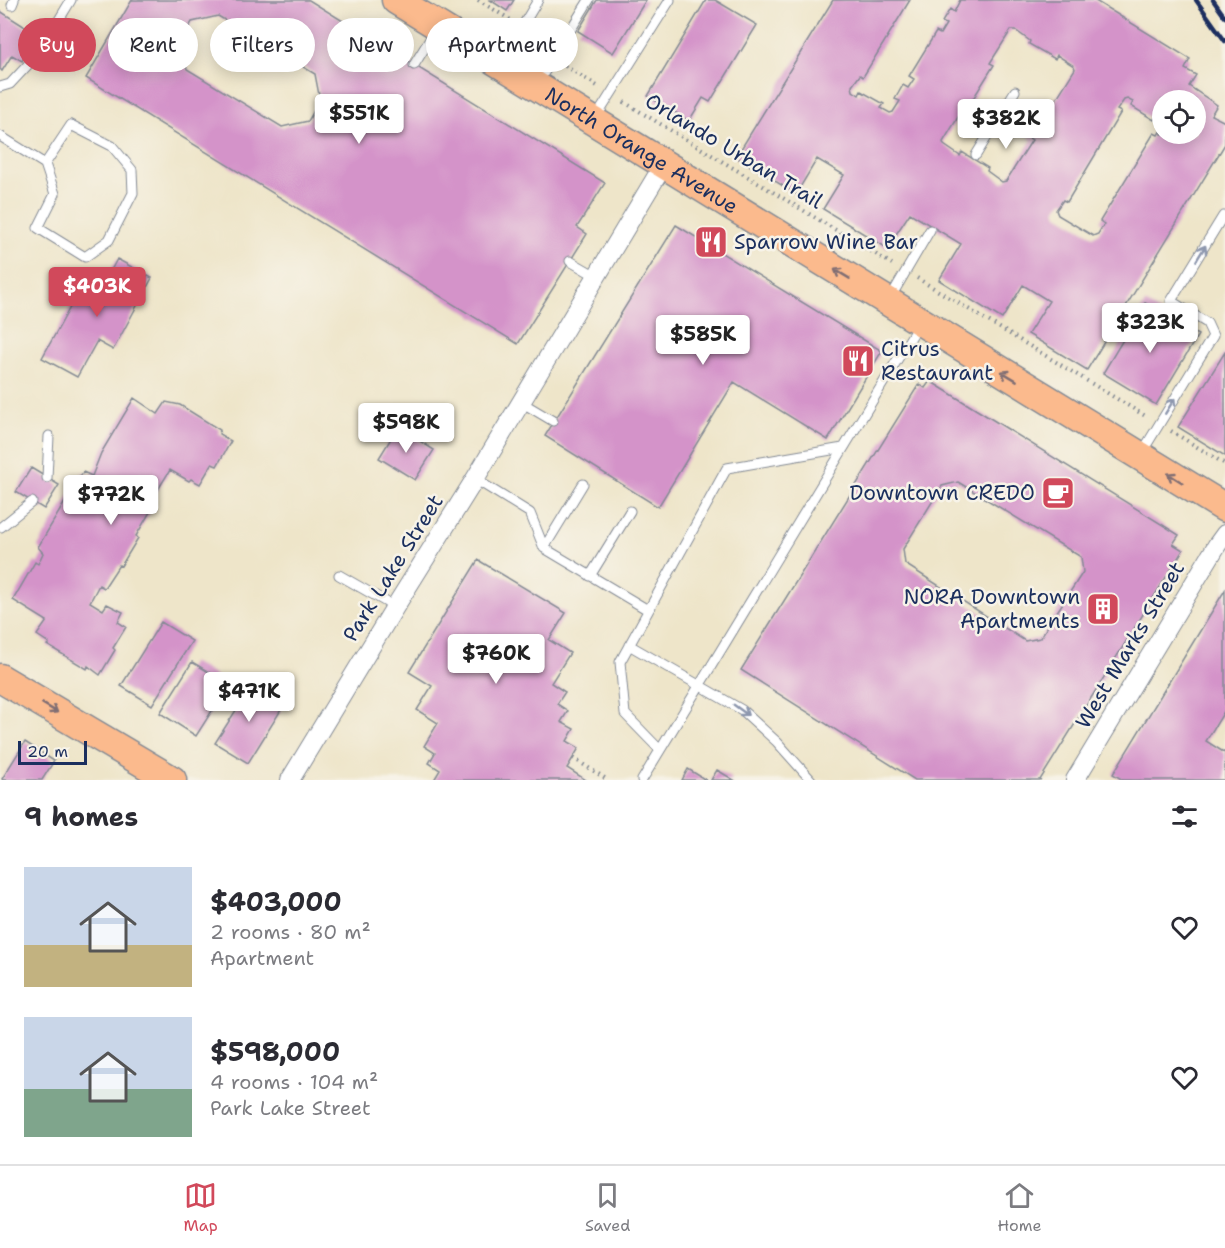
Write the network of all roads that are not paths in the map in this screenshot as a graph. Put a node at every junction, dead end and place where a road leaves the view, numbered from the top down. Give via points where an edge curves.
1 (71, 0) edge
2 (396, 0) edge
3 (538, 0) edge
4 (589, 0) edge
5 (670, 0) edge
6 (527, 18) edge
7 (426, 19) edge
8 (426, 45) edge
9 (414, 64) dead end
10 (513, 72) edge
11 (536, 86) junction
12 (0, 87) edge
13 (1015, 91) dead end
14 (594, 121) junction
15 (0, 136) edge
16 (976, 156) dead end
17 (45, 164) junction
18 (664, 164) junction
19 (1225, 216) edge
20 (930, 230) dead end
21 (570, 261) dead end
22 (596, 276) junction
23 (888, 302) junction
24 (921, 322) junction
25 (521, 402) junction
26 (553, 421) dead end
27 (49, 436) dead end
28 (843, 448) junction
29 (1139, 456) junction
30 (47, 478) dead end
31 (476, 479) junction
32 (583, 484) dead end
33 (32, 502) dead end
34 (1225, 508) edge
35 (630, 511) dead end
36 (1, 527) edge
37 (1225, 534) edge
38 (544, 548) junction
39 (339, 575) dead end
40 (590, 576) junction
41 (395, 607) junction
42 (648, 610) junction
43 (629, 645) junction
44 (699, 685) junction
45 (3, 686) edge
46 (660, 750) junction
47 (172, 780) edge
48 (290, 780) edge
49 (642, 780) edge
50 (811, 780) edge
51 (1076, 780) edge

1 - 12 lane via 39,53 9,84
2 - 7 main road, North Orange Avenue
3 - 6 lane
4 - 11 lane
5 - 14 lane
8 - 9 lane
10 - 11 main road, North Orange Avenue
11 - 14 main road, North Orange Avenue
13 - 16 lane
14 - 18 main road, North Orange Avenue
15 - 17 lane
17 - 17 lane via 71,125 112,146 132,170 133,193 109,240 85,256 38,228 55,194
18 - 22 street, Park Lake Street
23 -> 18 main road, North Orange Avenue
29 -> 19 lane via 1213,336 1207,323 1171,301
20 - 23 lane
21 - 22 lane
22 - 25 street, Park Lake Street
23 - 24 main road, North Orange Avenue
24 - 28 lane
29 -> 24 main road, North Orange Avenue
25 - 26 lane
25 - 31 street, Park Lake Street
27 - 30 lane
28 - 42 lane via 727,468
28 - 44 lane
34 -> 29 main road, North Orange Avenue
31 - 38 lane via 530,513
31 - 41 street, Park Lake Street
32 - 38 lane
33 - 36 lane
35 - 40 lane
37 - 51 street, West Marks Street
38 - 40 lane
39 - 41 lane
40 - 42 lane
41 - 48 street, Park Lake Street
42 - 43 lane
43 - 44 lane
43 - 46 lane via 620,662 625,714
44 - 46 lane
44 -> 50 lane via 742,710
45 -> 47 main road
46 - 49 lane

